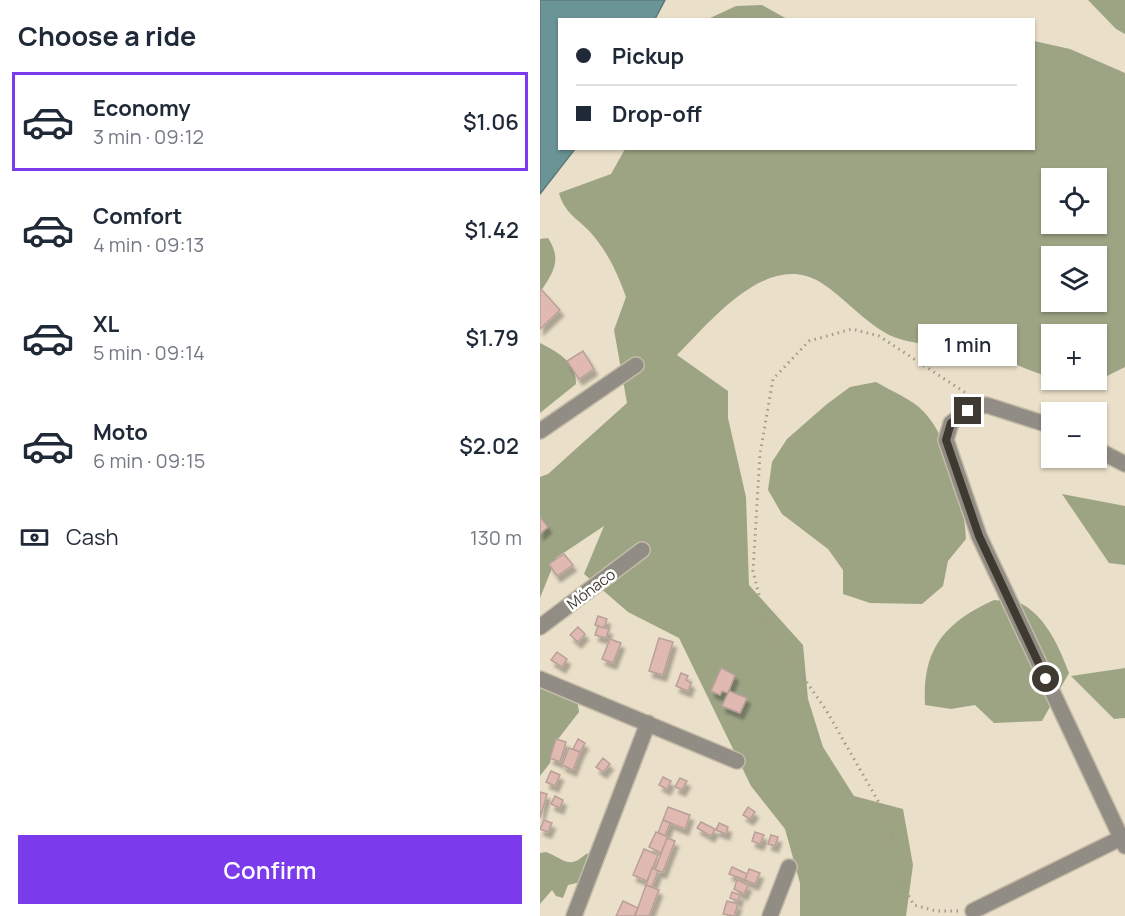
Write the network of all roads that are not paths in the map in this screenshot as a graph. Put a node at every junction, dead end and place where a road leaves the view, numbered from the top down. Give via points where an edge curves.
1 (636, 365) dead end
2 (1041, 422) edge
3 (540, 431) edge
4 (1107, 455) edge
5 (1125, 464) edge
6 (642, 550) dead end
7 (540, 627) edge
8 (540, 680) edge
9 (648, 723) junction
10 (737, 760) dead end
11 (1123, 842) edge
12 (789, 867) dead end
13 (973, 911) road end
14 (574, 916) edge
15 (770, 916) edge

1 - 3 street
2 - 11 street via 986,405 951,423 946,440 979,536
4 - 5 street
6 - 7 street, Mónaco
8 - 9 street
9 - 10 street
9 - 14 street
11 - 13 street
12 - 15 street

